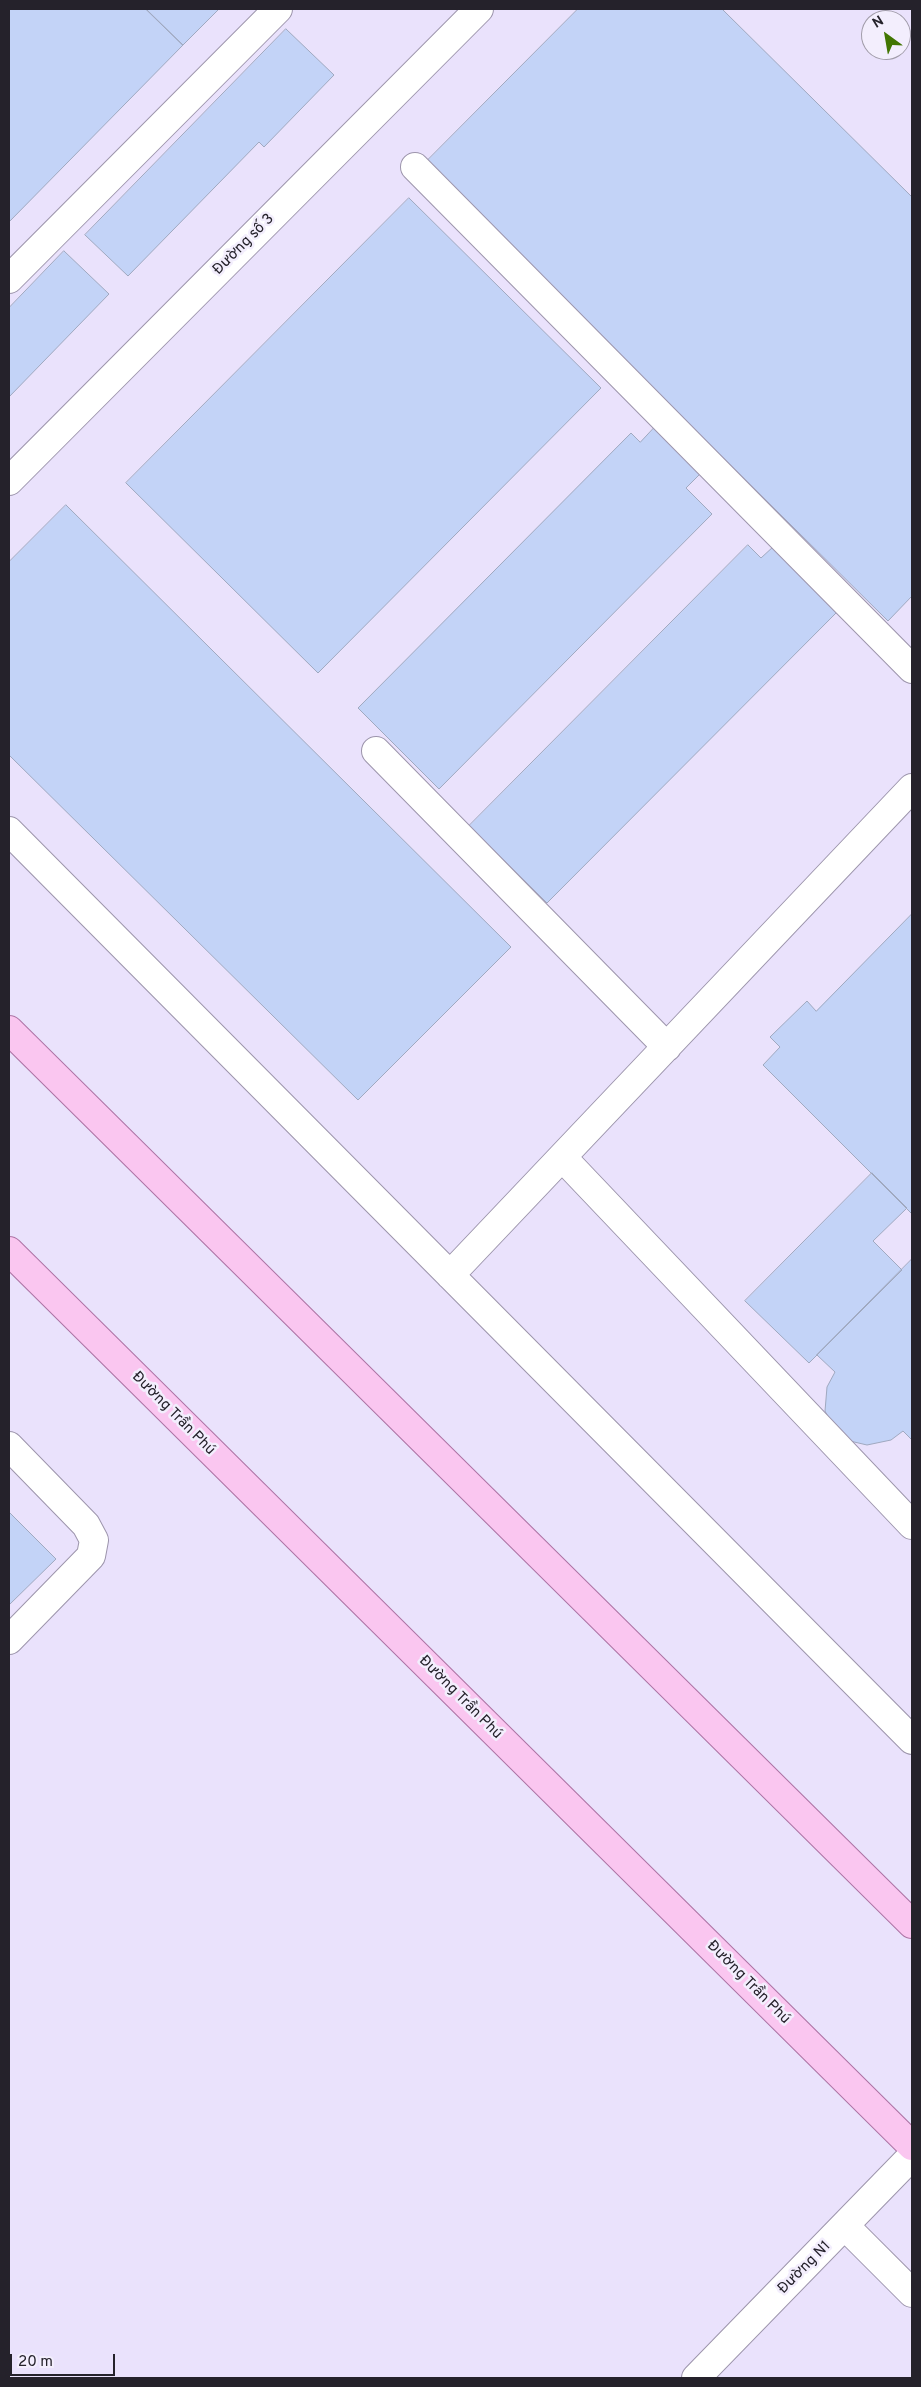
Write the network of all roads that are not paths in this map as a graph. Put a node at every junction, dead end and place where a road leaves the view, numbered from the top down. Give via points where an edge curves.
1 (278, 9) edge
2 (479, 9) edge
3 (415, 167) dead end
4 (9, 279) edge
5 (9, 481) edge
6 (912, 669) edge
7 (376, 751) dead end
8 (912, 788) edge
9 (9, 831) edge
10 (9, 1030) edge
11 (667, 1047) junction
12 (562, 1157) junction
13 (9, 1251) edge
14 (450, 1275) junction
15 (9, 1446) edge
16 (912, 1525) edge
17 (9, 1640) edge
18 (912, 1740) edge
19 (912, 1924) edge
20 (912, 2146) edge
21 (912, 2156) edge
22 (846, 2226) junction
23 (912, 2293) edge
24 (696, 2378) edge

1 - 4 street
2 - 5 street, Đường số 3
3 - 6 street
7 - 11 street
8 - 11 street
9 - 14 street
10 - 19 main road
11 - 12 street
12 - 14 street
12 - 16 street
13 - 20 main road, Đường Trần Phú
14 - 18 street
15 - 17 street via 86,1525 94,1540 92,1556
21 - 22 street, Đường N1
22 - 23 street
22 - 24 street, Đường N1

